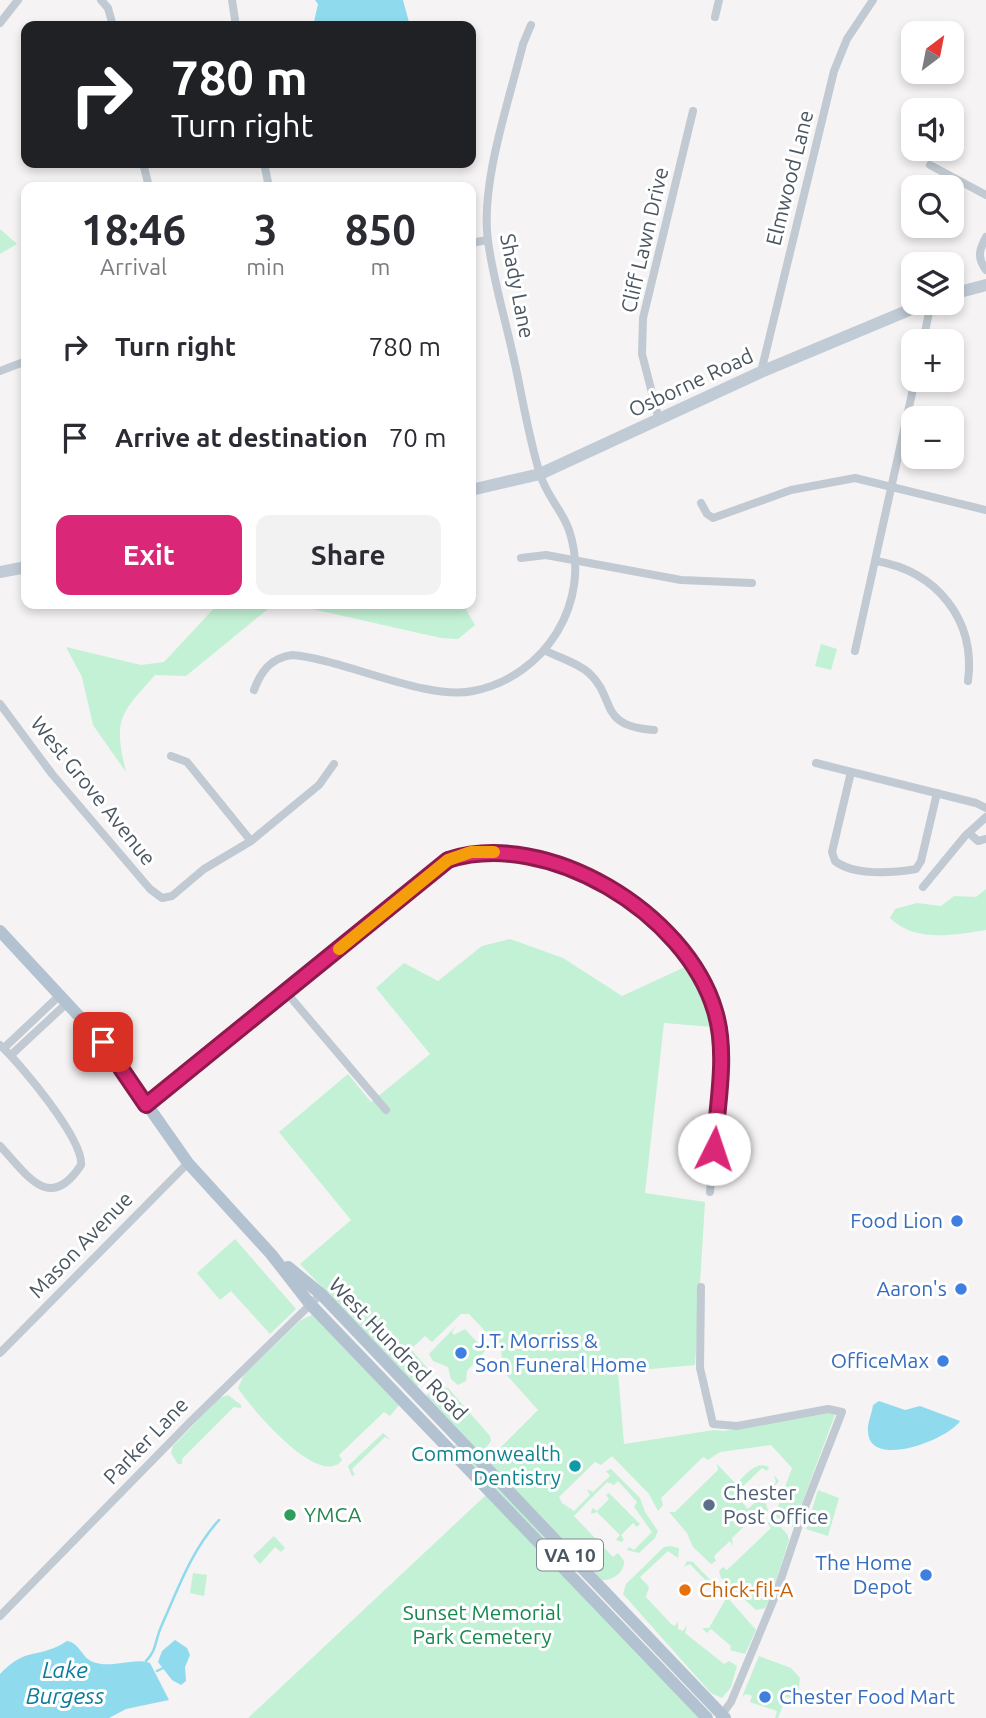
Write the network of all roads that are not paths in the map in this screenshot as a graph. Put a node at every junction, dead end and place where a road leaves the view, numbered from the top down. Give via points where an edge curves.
1 (18, 0) edge
2 (101, 0) edge
3 (232, 0) edge
4 (719, 0) edge
5 (870, 1) edge
6 (715, 17) dead end
7 (112, 21) edge
8 (235, 21) edge
9 (0, 23) edge
10 (531, 24) dead end
11 (694, 111) dead end
12 (930, 165) dead end
13 (986, 195) edge
14 (986, 237) edge
15 (487, 240) junction
16 (476, 242) edge
17 (986, 270) edge
18 (986, 285) edge
19 (964, 291) edge
20 (901, 313) edge
21 (21, 363) edge
22 (0, 371) edge
23 (761, 372) junction
24 (912, 392) edge
25 (659, 419) junction
26 (540, 474) junction
27 (476, 489) edge
28 (892, 489) junction
29 (701, 503) dead end
30 (986, 510) edge
31 (521, 558) dead end
32 (575, 559) junction
33 (876, 561) junction
34 (21, 568) edge
35 (0, 572) edge
36 (752, 583) dead end
37 (546, 651) junction
38 (855, 651) dead end
39 (968, 681) dead end
40 (254, 690) dead end
41 (0, 704) edge
42 (654, 730) dead end
43 (171, 756) dead end
44 (816, 763) dead end
45 (334, 764) dead end
46 (851, 772) junction
47 (937, 793) junction
48 (986, 808) edge
49 (986, 817) edge
50 (969, 833) junction
51 (986, 839) edge
52 (251, 841) junction
53 (919, 866) junction
54 (932, 877) junction
55 (923, 887) dead end
56 (0, 931) edge
57 (286, 992) junction
58 (63, 999) junction
59 (5, 1049) edge
60 (146, 1105) junction
61 (386, 1110) dead end
62 (0, 1146) edge
63 (188, 1163) junction
64 (710, 1192) dead end
65 (271, 1254) junction
66 (701, 1287) dead end
67 (321, 1294) junction
68 (310, 1304) junction
69 (2, 1347) edge
70 (0, 1616) edge
71 (722, 1717) edge
72 (707, 1718) edge

1 - 9 street
2 - 7 street
3 - 8 street
4 - 6 street
5 - 23 street, Elmwood Lane via 834,71
10 - 15 street, Shady Lane via 488,189
11 - 25 street, Cliff Lawn Drive via 643,318 642,354
12 - 13 street
14 - 17 street via 979,250
15 - 16 street
15 - 26 street, Shady Lane
18 - 19 street
20 - 23 street, Osborne Road
21 - 22 street
23 - 25 street, Osborne Road
24 - 28 street
25 - 26 street, Osborne Road
26 - 27 street, Osborne Road
26 - 32 street, Shady Lane via 566,522
28 - 29 street via 855,478 810,485 712,518
28 - 30 street
28 - 33 street
31 - 32 street
32 - 36 street via 681,580
32 - 37 street via 565,619
33 - 38 street
33 - 39 street via 915,573 946,598 964,629
34 - 35 street
37 - 40 street via 506,680 472,691 440,691 292,655 263,669
37 - 42 street via 588,672 620,720
41 - 52 street, West Grove Avenue via 51,773 162,898 172,896 204,869
43 - 52 street via 187,762
44 - 46 street
45 - 52 street via 318,785
46 - 47 street
46 - 53 street via 832,852 835,861 872,872
47 - 48 street
47 - 53 street
49 - 50 street
50 - 51 street via 978,841
50 - 54 street
53 - 54 street
54 - 55 street
56 - 58 main road, West Hundred Road / VA 10
57 - 60 street
57 - 61 street
57 - 64 street via 448,860 471,852 500,852 564,867 622,896 660,923 706,986 716,1012 720,1072
58 - 59 street
58 - 60 main road, West Hundred Road / VA 10 via 103,1042
59 - 62 street via 80,1150 81,1165 63,1186 48,1189 38,1185
60 - 63 main road, West Hundred Road / VA 10
63 - 65 main road, West Hundred Road / VA 10
63 - 69 street, Mason Avenue
65 - 67 main road, West Hundred Road / VA 10
65 - 68 main road, West Hundred Road / VA 10
66 - 71 street via 700,1368 713,1424 737,1426 828,1409 842,1412 776,1594
67 - 68 street, Parker Lane
67 - 71 main road, West Hundred Road / VA 10
68 - 70 street, Parker Lane
68 - 72 main road, West Hundred Road / VA 10

